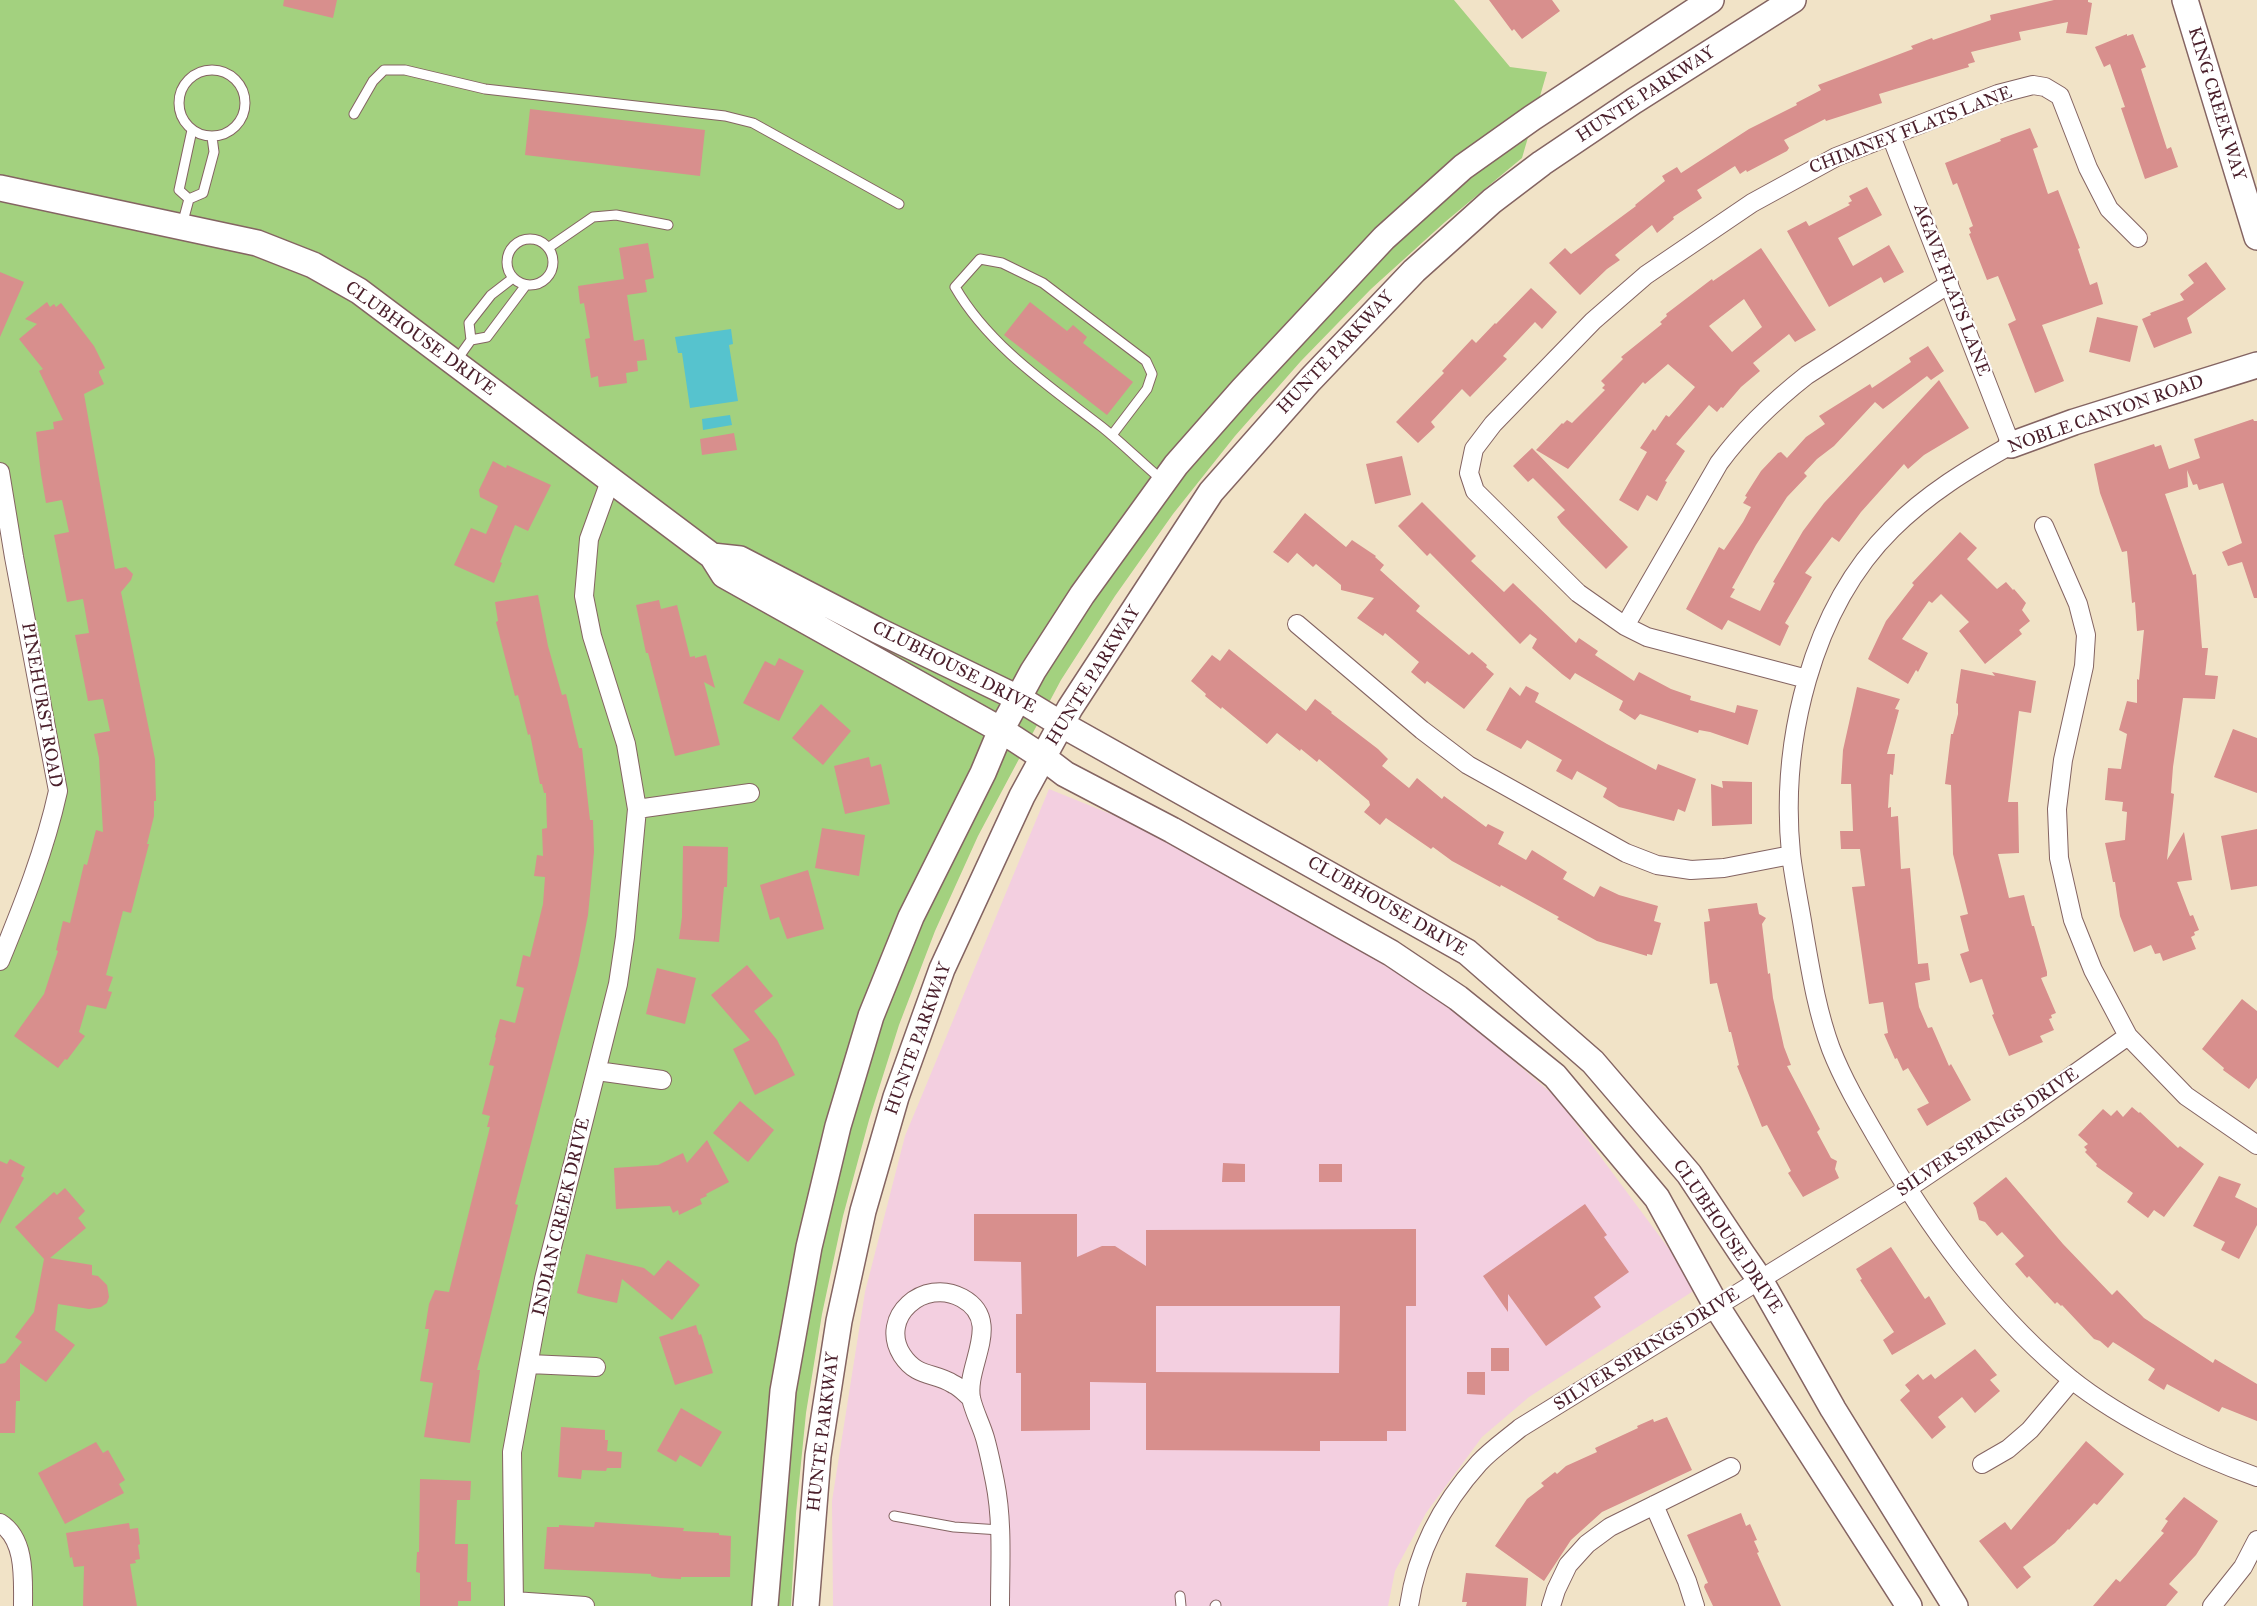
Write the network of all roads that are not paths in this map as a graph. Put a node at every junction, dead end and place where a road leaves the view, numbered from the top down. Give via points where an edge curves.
1 (1711, 0) edge
2 (1793, 0) edge
3 (2185, 0) edge
4 (354, 114) dead end
5 (192, 130) junction
6 (1891, 136) junction
7 (212, 137) junction
8 (0, 188) edge
9 (189, 199) junction
10 (899, 204) dead end
11 (668, 225) dead end
12 (182, 227) junction
13 (2257, 237) edge
14 (2138, 238) dead end
15 (548, 248) junction
16 (513, 278) junction
17 (1949, 284) junction
18 (526, 285) junction
19 (471, 340) junction
20 (454, 363) junction
21 (2257, 365) edge
22 (1112, 435) junction
23 (2011, 445) junction
24 (0, 472) edge
25 (610, 481) junction
26 (1164, 481) junction
27 (2044, 526) dead end
28 (712, 556) junction
29 (1297, 624) dead end
30 (1625, 626) junction
31 (1807, 679) junction
32 (1018, 698) junction
33 (1061, 724) junction
34 (1001, 730) junction
35 (1044, 758) junction
36 (750, 793) dead end
37 (637, 809) junction
38 (1791, 855) junction
39 (0, 961) edge
40 (2128, 1036) junction
41 (597, 1071) junction
42 (662, 1080) dead end
43 (2257, 1145) edge
44 (1907, 1189) junction
45 (1760, 1280) junction
46 (1717, 1307) junction
47 (530, 1364) junction
48 (596, 1367) dead end
49 (2072, 1380) junction
50 (971, 1398) junction
51 (1982, 1464) dead end
52 (1732, 1468) dead end
53 (2257, 1477) edge
54 (1654, 1505) junction
55 (894, 1516) dead end
56 (4, 1526) edge
57 (1000, 1530) junction
58 (2257, 1540) edge
59 (1180, 1596) dead end
60 (514, 1604) edge
61 (23, 1606) edge
62 (585, 1606) edge
63 (765, 1606) edge
64 (806, 1606) edge
65 (1000, 1606) edge
66 (1181, 1606) edge
67 (1409, 1606) edge
68 (1551, 1606) edge
69 (1695, 1606) edge
70 (1908, 1606) edge
71 (1955, 1606) edge
72 (2212, 1606) edge

1 - 26 street via 1463,167 1384,238 1243,388
2 - 33 street, HUNTE PARKWAY via 1542,163 1492,201 1414,271 1297,394 1211,492
3 - 13 street, KING CREEK WAY
4 - 10 lane via 373,81 384,70 405,70 484,89 725,116 753,123
5 - 7 lane
5 - 7 lane via 184,122 178,102 180,91 194,74 205,70 227,73 242,90 244,112 232,130
5 - 9 lane via 179,190
6 - 14 street, CHIMNEY FLATS LANE via 1998,94 2033,85 2045,87 2060,96 2088,168 2109,210
6 - 17 street, AGAVE FLATS LANE
6 - 30 street, CHIMNEY FLATS LANE via 1812,169 1752,204 1646,276 1593,321 1493,424 1474,450 1469,473 1474,491 1578,593
7 - 9 lane via 214,152 203,193
8 - 12 street, CLUBHOUSE DRIVE
9 - 12 lane
11 - 15 lane via 616,214 593,217
12 - 20 street, CLUBHOUSE DRIVE via 257,243 313,265 359,291
15 - 16 lane via 530,239 511,248 506,263
15 - 18 lane via 553,262 548,276 542,282
16 - 18 lane
16 - 19 lane via 491,295 469,323
17 - 23 street, AGAVE FLATS LANE
17 - 30 street via 1807,375 1735,441 1719,463
18 - 19 lane via 487,337
19 - 20 lane
20 - 25 street, CLUBHOUSE DRIVE
21 - 23 street, NOBLE CANYON ROAD
22 - 22 lane via 1011,355 965,305 955,287 980,259 1002,263 1043,283 1146,361 1152,374 1147,389
22 - 26 lane
23 - 31 street, NOBLE CANYON ROAD via 1955,478 1890,530 1845,590 1824,630
24 - 39 street, PINEHURST ROAD via 58,791 39,862
25 - 28 street, CLUBHOUSE DRIVE
25 - 37 street, INDIAN CREEK DRIVE via 590,539 584,596 592,636 626,744
26 - 32 street via 1082,595
27 - 40 street via 2078,604 2086,635 2084,666 2063,760 2057,809 2060,858 2072,920 2093,970
28 - 32 street, CLUBHOUSE DRIVE via 740,558 877,630
28 - 34 street, CLUBHOUSE DRIVE via 724,575
29 - 38 street via 1468,765 1626,854 1657,865 1691,870 1724,868
30 - 31 street, CHIMNEY FLATS LANE via 1647,637
31 - 38 street, NOBLE CANYON ROAD via 1795,735 1790,784
32 - 33 street, CLUBHOUSE DRIVE
32 - 34 street
33 - 35 street, HUNTE PARKWAY
33 - 45 street, CLUBHOUSE DRIVE via 1467,952 1593,1062 1689,1174
34 - 35 street, CLUBHOUSE DRIVE
34 - 63 street via 911,917 871,1016 838,1126 809,1247 783,1391
35 - 46 street, CLUBHOUSE DRIVE via 1065,774 1391,953 1512,1039 1556,1076 1657,1198
35 - 64 street, HUNTE PARKWAY via 1022,796 942,969 896,1097 864,1210 839,1321 818,1456
36 - 37 street
37 - 41 street, INDIAN CREEK DRIVE via 624,946
38 - 44 street, NOBLE CANYON ROAD via 1815,1001 1832,1050 1850,1090
40 - 43 street via 2186,1096
40 - 44 street, SILVER SPRINGS DRIVE
41 - 42 street
41 - 47 street, INDIAN CREEK DRIVE via 544,1279
44 - 45 street, SILVER SPRINGS DRIVE
44 - 49 street, NOBLE CANYON ROAD via 1971,1278 2012,1324
45 - 46 street, SILVER SPRINGS DRIVE
45 - 71 street, CLUBHOUSE DRIVE via 1833,1409
46 - 67 street, SILVER SPRINGS DRIVE via 1520,1428 1481,1461 1453,1494 1424,1546
46 - 70 street, CLUBHOUSE DRIVE
47 - 48 street
47 - 60 street, INDIAN CREEK DRIVE via 512,1452
49 - 51 street via 2024,1435
49 - 53 street, NOBLE CANYON ROAD via 2115,1410 2168,1438 2224,1466
50 - 50 street via 971,1376 983,1335 981,1322 974,1309 952,1293 924,1294 902,1312 897,1340 901,1353 922,1373 953,1383
50 - 57 street via 996,1483
52 - 54 street
54 - 68 street via 1610,1527 1587,1544 1568,1565
54 - 69 street
55 - 57 lane via 954,1527
56 - 61 street via 20,1554
57 - 65 street
58 - 72 street via 2243,1566
59 - 66 lane
60 - 62 street

